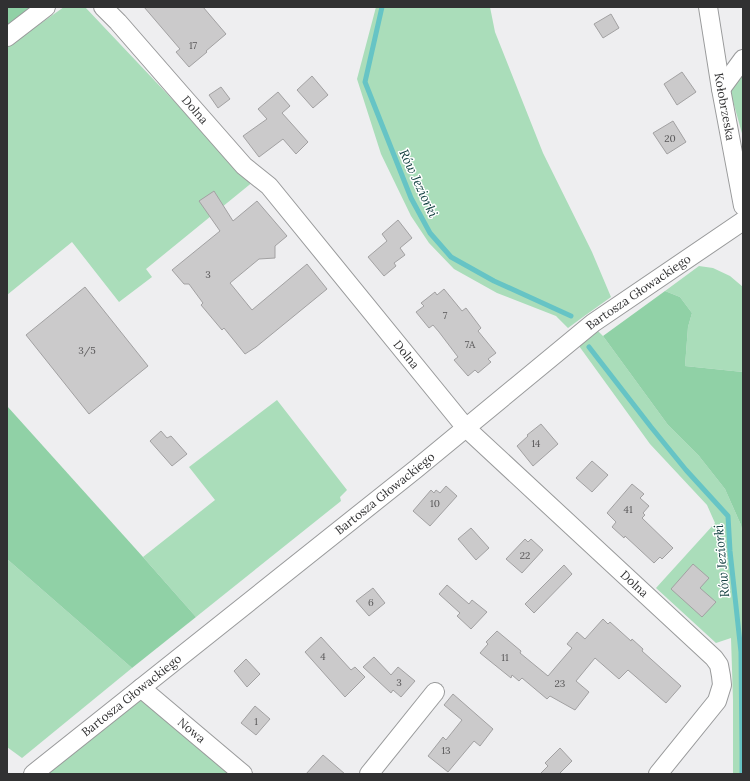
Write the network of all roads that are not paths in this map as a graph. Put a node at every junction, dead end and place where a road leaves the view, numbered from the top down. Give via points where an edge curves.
1 (46, 7) edge
2 (104, 7) edge
3 (708, 7) edge
4 (7, 37) edge
5 (743, 59) edge
6 (721, 89) junction
7 (743, 206) edge
8 (743, 221) edge
9 (466, 428) junction
10 (140, 688) junction
11 (435, 692) dead end
12 (33, 774) edge
13 (243, 774) edge
14 (369, 774) edge
15 (658, 774) edge

1 - 4 street
2 - 9 street, Dolna via 244,166 269,186
3 - 6 street, Kołobrzeska
5 - 6 street
6 - 7 street, Kołobrzeska
8 - 9 street, Bartosza Głowackiego via 593,322
9 - 10 street, Bartosza Głowackiego
9 - 15 street, Dolna via 719,665 722,685 717,701
10 - 12 street, Bartosza Głowackiego
10 - 13 street, Nowa
11 - 14 street

